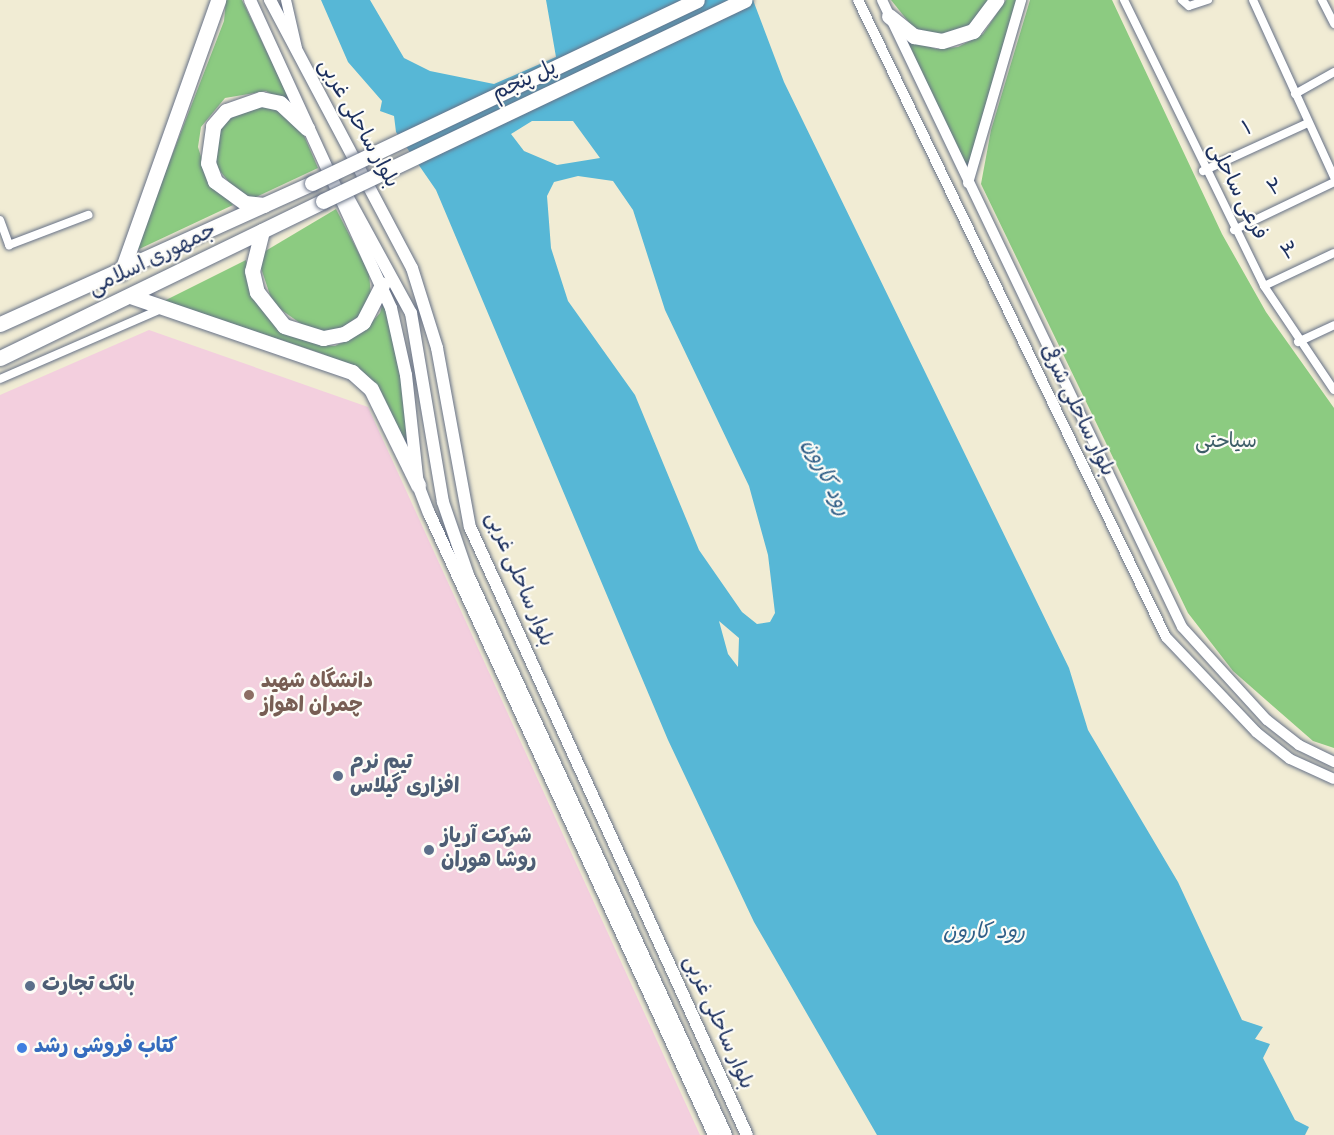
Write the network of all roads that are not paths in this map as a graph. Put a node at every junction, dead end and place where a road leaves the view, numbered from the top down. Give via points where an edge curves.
1 (218, 0) edge
2 (250, 0) edge
3 (270, 0) edge
4 (286, 0) edge
5 (697, 0) edge
6 (745, 0) edge
7 (858, 0) edge
8 (882, 0) edge
9 (996, 0) edge
10 (1021, 0) edge
11 (1124, 0) edge
12 (1182, 0) edge
13 (1208, 0) edge
14 (1253, 0) edge
15 (1322, 0) edge
16 (889, 16) junction
17 (1334, 24) edge
18 (299, 60) junction
19 (1334, 72) edge
20 (1295, 94) junction
21 (1308, 123) junction
22 (308, 128) junction
23 (321, 155) junction
24 (1203, 171) junction
25 (1334, 179) edge
26 (312, 183) joint
27 (968, 183) junction
28 (976, 199) junction
29 (323, 201) joint
30 (264, 205) junction
31 (957, 208) junction
32 (88, 215) dead end
33 (0, 220) edge
34 (1234, 230) junction
35 (262, 231) junction
36 (1334, 253) edge
37 (121, 273) junction
38 (382, 285) junction
39 (1264, 286) junction
40 (130, 296) junction
41 (165, 307) junction
42 (0, 324) edge
43 (1334, 325) edge
44 (1298, 342) junction
45 (0, 358) edge
46 (0, 379) edge
47 (1334, 390) edge
48 (418, 485) junction
49 (1334, 762) edge
50 (1334, 779) edge
51 (714, 1135) edge
52 (726, 1135) edge
53 (747, 1135) edge

1 - 37 highway
2 - 22 main road, بلوار ساحلی غربی
3 - 18 main road, بلوار ساحلی غربی
4 - 18 main road
5 - 26 highway, پل پنجم, bridge
6 - 29 highway, پل پنجم, bridge
7 - 31 main road, بلوار ساحلی شرقی
8 - 16 main road, بلوار ساحلی شرقی
9 - 16 highway via 973,31 950,40 914,36
10 - 27 main road
11 - 24 street, فرعی ساحلی
12 - 13 street via 1192,6
14 - 20 street
15 - 17 street
16 - 27 main road, بلوار ساحلی شرقی
18 - 53 main road, بلوار ساحلی غربی via 412,268 437,348 470,527
19 - 20 street
20 - 21 street
21 - 24 street, ۱
21 - 25 street
22 - 23 main road, بلوار ساحلی غربی
22 - 30 highway via 296,113 261,99 226,111 213,126 207,144 215,181 228,195
23 - 38 main road, بلوار ساحلی غربی
23 - 52 main road, بلوار ساحلی غربی via 366,223 411,313 444,502 468,575
24 - 34 street, فرعی ساحلی
25 - 34 street, ۲
26 - 30 highway, جمهوری اسلامی
27 - 28 main road, بلوار ساحلی شرقی
28 - 31 main road
28 - 49 main road, بلوار ساحلی شرقی via 1182,627 1267,720 1299,745
29 - 35 highway, جمهوری اسلامی
30 - 37 highway, جمهوری اسلامی
31 - 50 main road, بلوار ساحلی شرقی via 1166,637 1256,732 1290,759
32 - 33 street via 9,245
34 - 39 street, فرعی ساحلی
35 - 38 highway via 252,271 257,292 268,311 304,335 323,338 354,328 376,304
35 - 40 highway, جمهوری اسلامی
36 - 39 street, ۳
37 - 42 highway, جمهوری اسلامی
38 - 48 main road, بلوار ساحلی غربی via 406,375
39 - 44 street, فرعی ساحلی
40 - 41 highway
40 - 45 highway, جمهوری اسلامی
41 - 46 street
41 - 48 highway via 352,372 371,389
43 - 44 street
44 - 47 street, فرعی ساحلی
48 - 51 main road, بلوار ساحلی غربی

